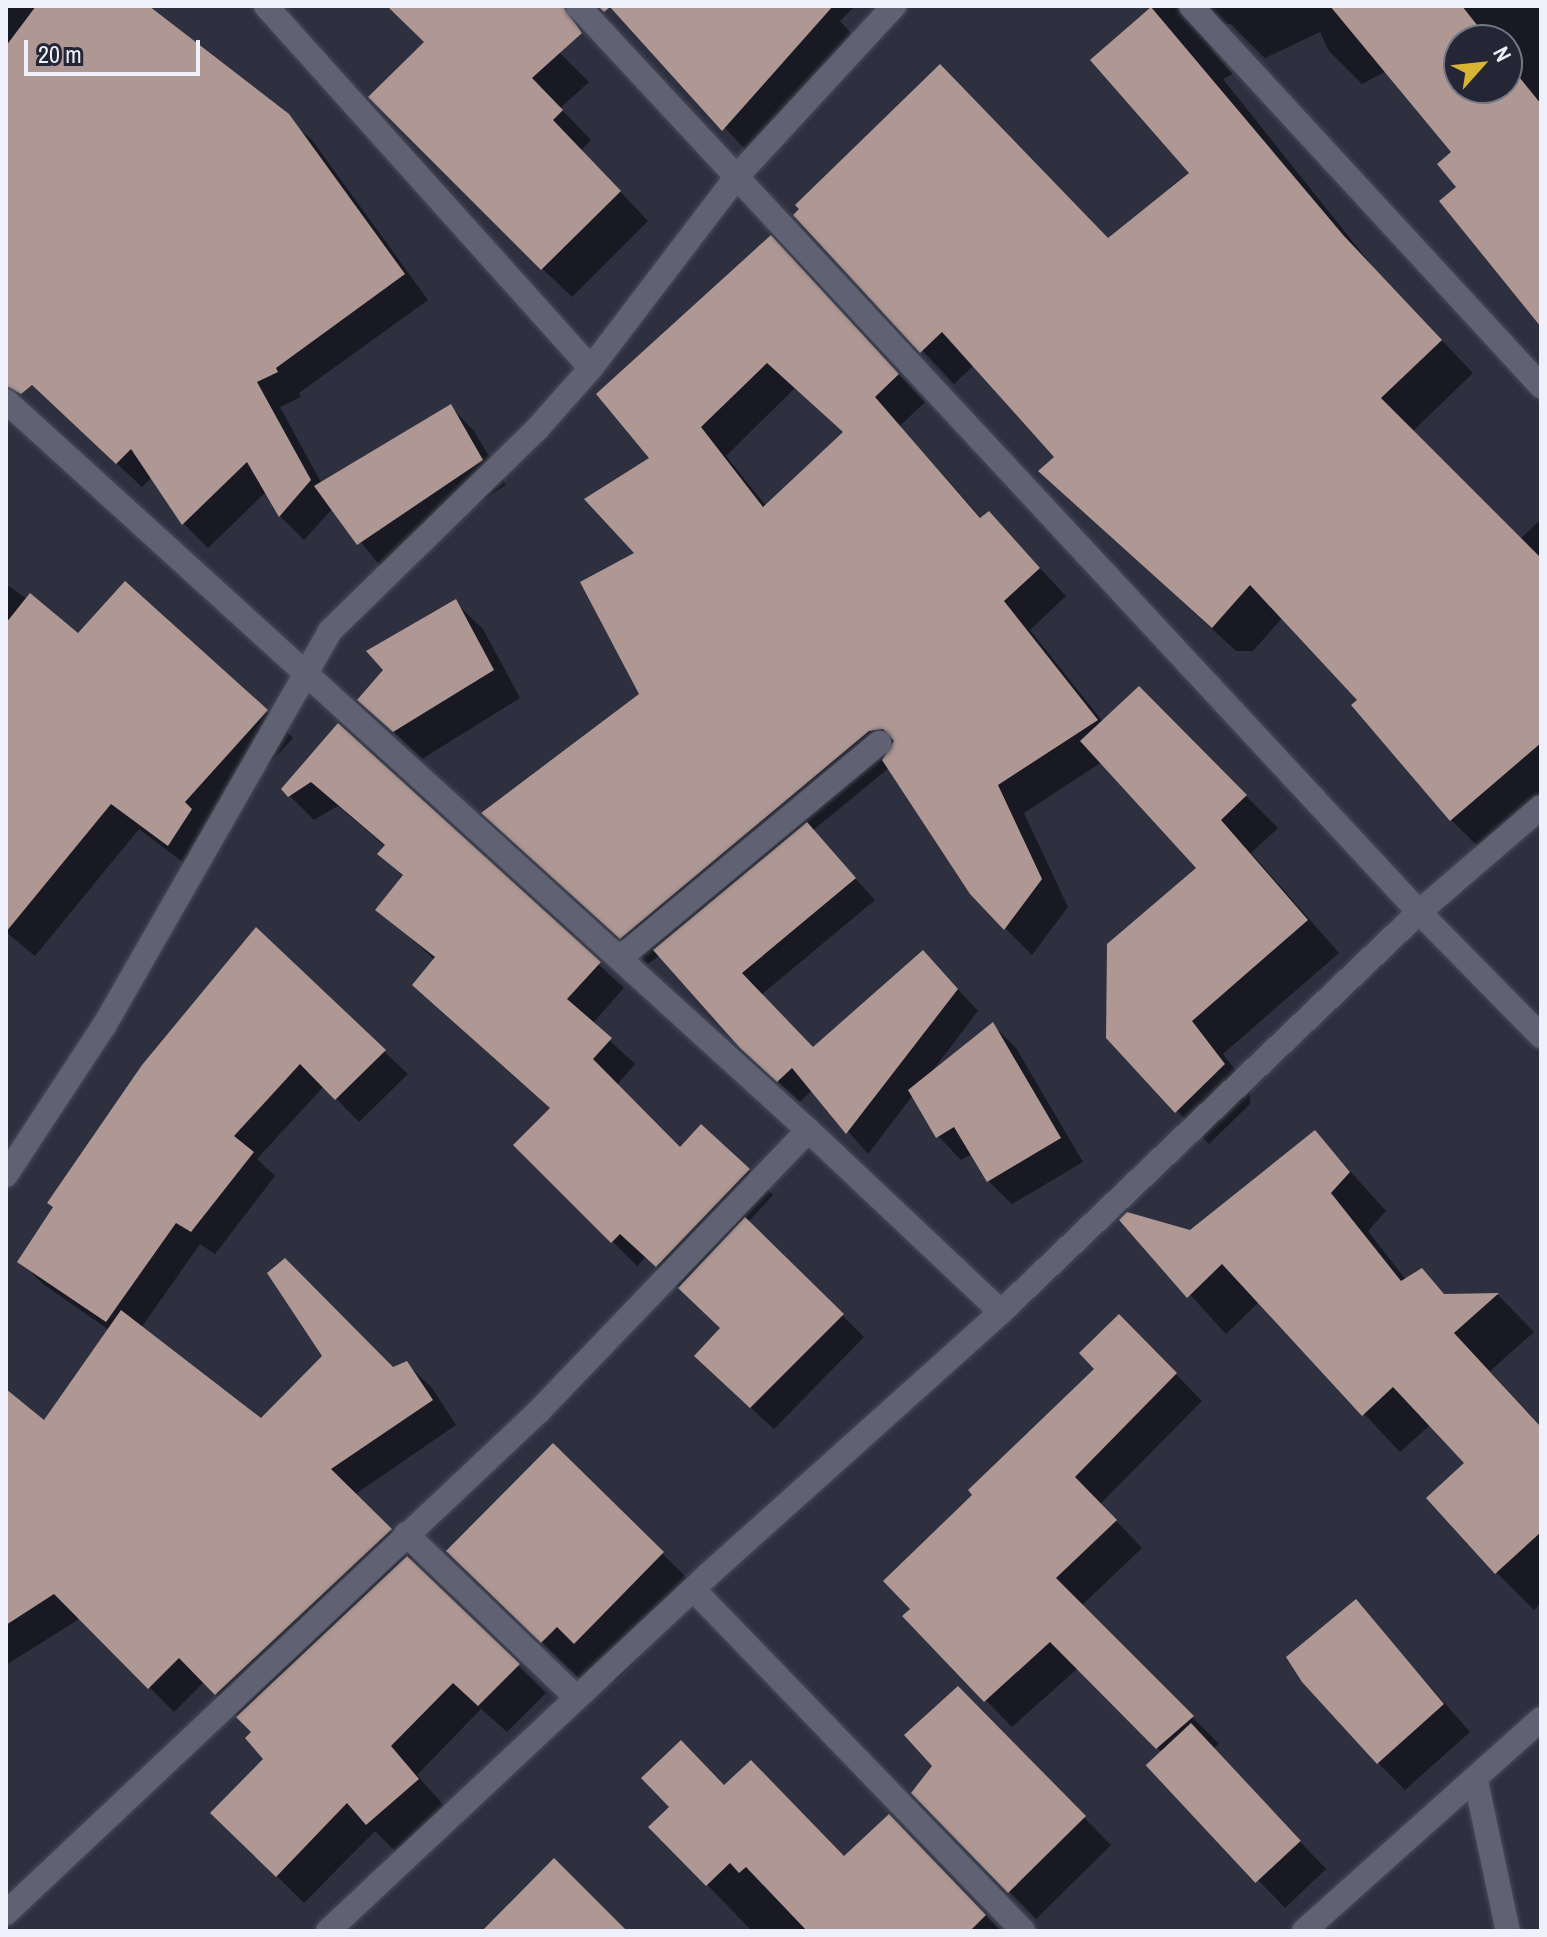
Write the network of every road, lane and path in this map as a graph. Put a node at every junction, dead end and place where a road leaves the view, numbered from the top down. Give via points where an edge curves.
1 (266, 6) edge
2 (578, 6) edge
3 (894, 6) edge
4 (1191, 6) edge
5 (739, 174) junction
6 (591, 368) junction
7 (1541, 386) edge
8 (6, 401) edge
9 (308, 676) junction
10 (879, 743) dead end
11 (1541, 807) edge
12 (1419, 912) junction
13 (620, 958) junction
14 (1541, 1036) edge
15 (808, 1130) junction
16 (6, 1175) edge
17 (1001, 1312) junction
18 (406, 1534) junction
19 (693, 1589) junction
20 (576, 1697) junction
21 (1541, 1719) edge
22 (1476, 1781) junction
23 (6, 1913) edge
24 (328, 1931) edge
25 (1023, 1931) edge
26 (1304, 1931) edge
27 (1508, 1931) edge

1 - 6 street
2 - 5 street
3 - 5 street
4 - 7 street
5 - 6 street
5 - 12 street
6 - 9 street via 537,429 348,608
8 - 9 street
9 - 13 street
9 - 16 street via 104,1026
10 - 13 street
11 - 12 street
12 - 14 street
12 - 17 street
13 - 15 street
15 - 17 street
15 - 18 street via 538,1412
17 - 19 street
18 - 20 street
18 - 23 street
19 - 20 street
19 - 25 street
20 - 24 street
21 - 22 street
22 - 26 street
22 - 27 street

